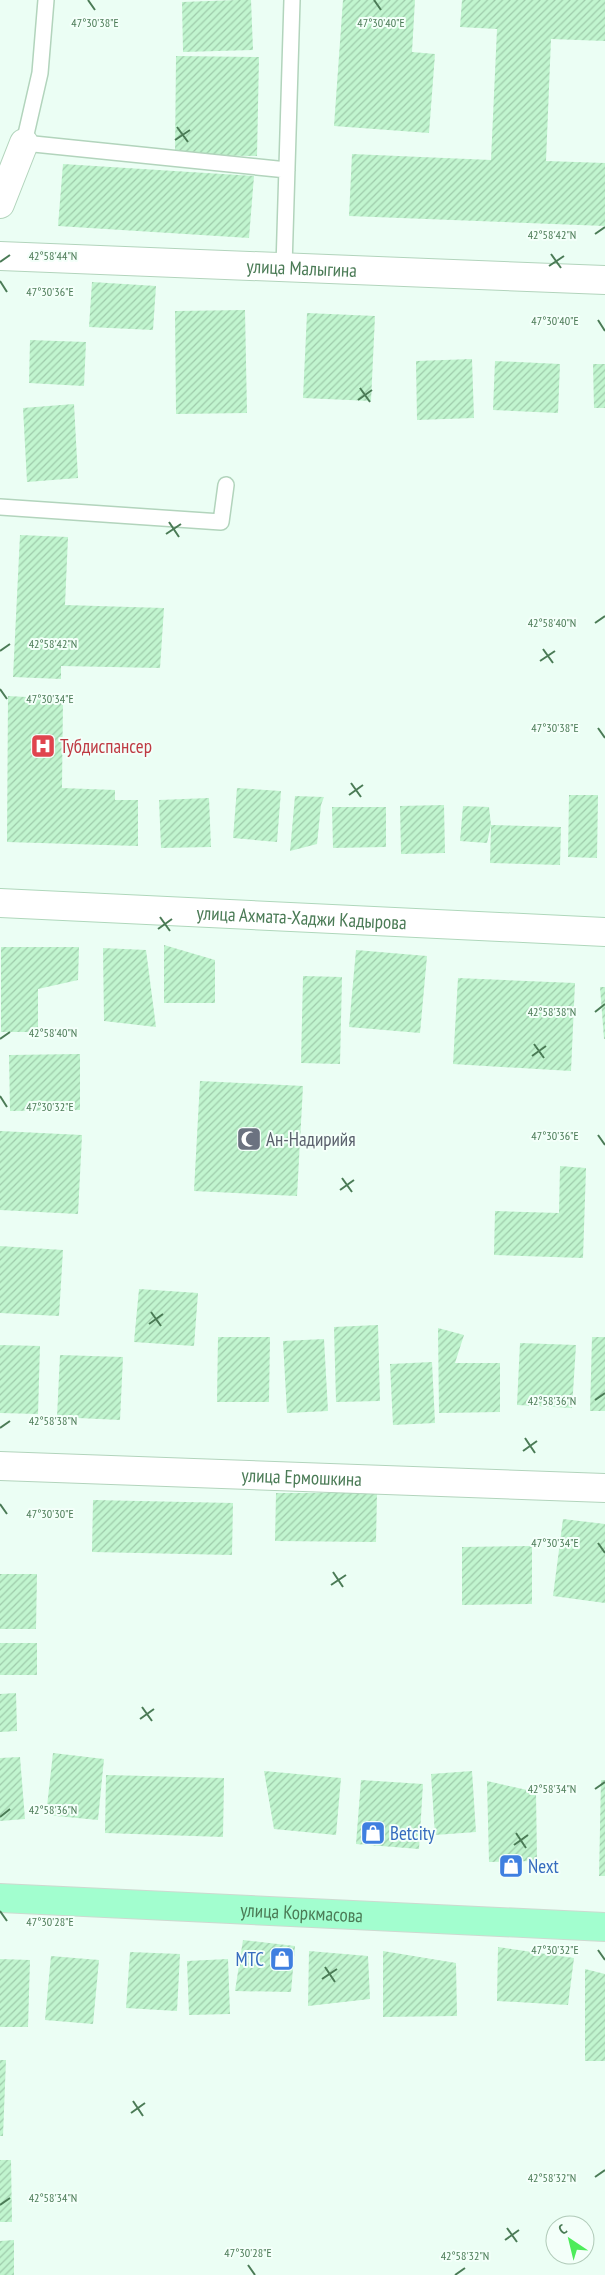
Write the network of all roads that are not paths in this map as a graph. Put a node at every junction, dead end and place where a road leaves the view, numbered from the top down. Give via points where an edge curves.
1 (46, 0) edge
2 (292, 0) edge
3 (24, 143) junction
4 (287, 170) junction
5 (0, 204) edge
6 (0, 256) edge
7 (284, 267) junction
8 (605, 280) edge
9 (226, 485) dead end
10 (0, 507) edge
11 (0, 903) edge
12 (605, 932) edge
13 (0, 1466) edge
14 (605, 1488) edge
15 (0, 1898) edge
16 (605, 1927) edge

1 - 3 lane via 40,73
2 - 4 lane
3 - 4 lane
3 - 5 street
4 - 7 lane
6 - 7 street, улица Малыгина
7 - 8 street, улица Малыгина
9 - 10 lane via 221,522
11 - 12 street, улица Ахмата-Хаджи Кадырова
13 - 14 street, улица Ермошкина
15 - 16 main road, улица Коркмасова

